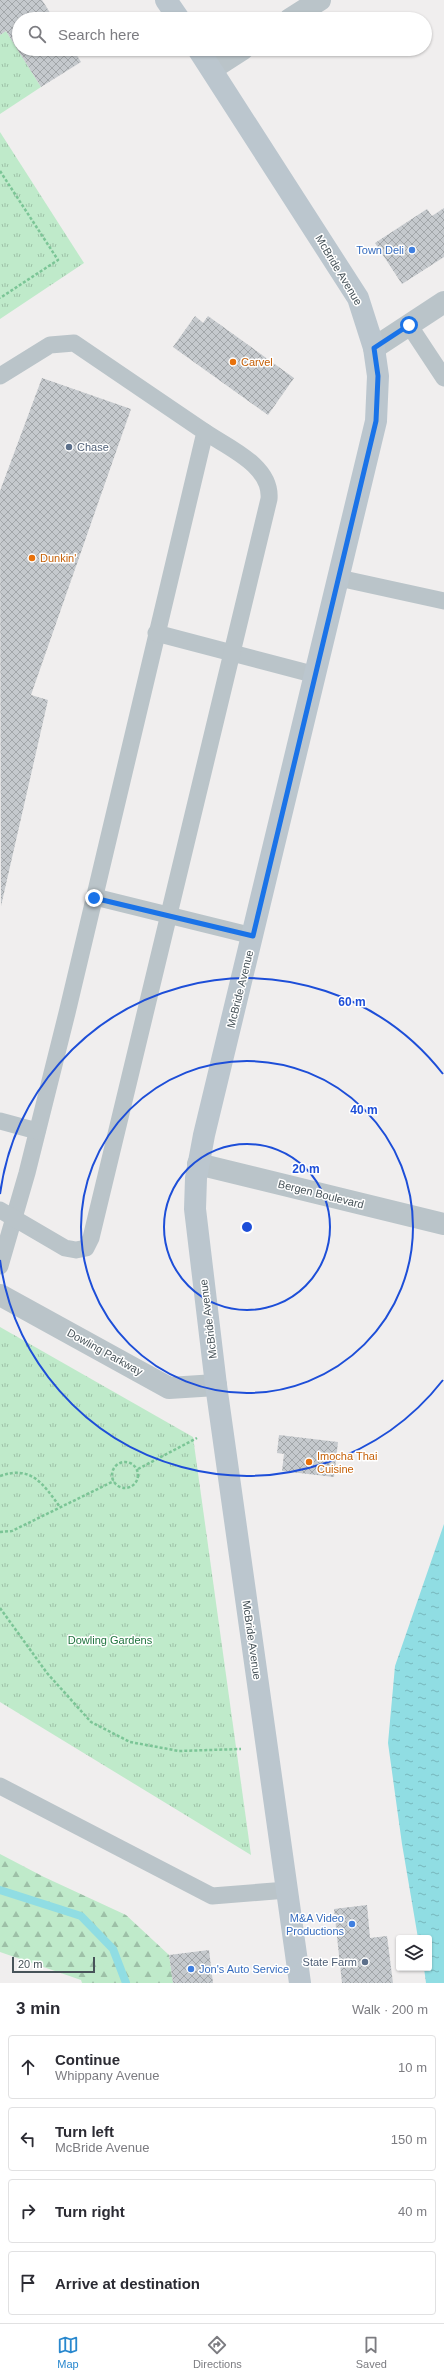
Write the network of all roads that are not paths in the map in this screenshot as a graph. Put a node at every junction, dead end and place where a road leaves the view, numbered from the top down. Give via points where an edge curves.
1 (166, 0) edge
2 (320, 0) edge
3 (174, 12) edge
4 (301, 12) edge
5 (203, 56) edge
6 (232, 56) edge
7 (212, 69) junction
8 (444, 302) edge
9 (409, 325) junction
10 (374, 348) junction
11 (0, 376) edge
12 (444, 378) edge
13 (206, 432) junction
14 (339, 578) junction
15 (444, 600) edge
16 (156, 633) junction
17 (232, 652) junction
18 (316, 675) junction
19 (94, 898) junction
20 (170, 915) junction
21 (253, 936) junction
22 (0, 1120) edge
23 (37, 1131) junction
24 (198, 1164) junction
25 (7, 1214) edge
26 (444, 1224) edge
27 (0, 1266) edge
28 (0, 1295) edge
29 (216, 1385) junction
30 (0, 1786) edge
31 (287, 1890) junction
32 (300, 1983) edge

1 - 3 main road
2 - 4 street
5 - 7 main road, McBride Avenue
6 - 7 street
7 - 10 main road, McBride Avenue via 354,292 368,325
8 - 9 street
9 - 10 street
9 - 12 lane
10 - 14 main road, McBride Avenue via 378,376 376,421
11 - 13 lane via 50,345 74,343
13 - 16 lane
13 - 17 lane via 261,472 270,491
14 - 15 lane
14 - 18 main road, McBride Avenue
16 - 17 lane
16 - 19 lane
17 - 18 lane
17 - 20 lane
18 - 21 main road, McBride Avenue
19 - 20 lane
19 - 23 lane
20 - 21 lane
20 - 25 lane via 91,1238 86,1248 65,1248
21 - 24 main road, McBride Avenue
22 - 23 lane
23 - 25 lane
24 - 26 street, Bergen Boulevard
24 - 29 main road, McBride Avenue via 195,1209
25 - 27 lane
28 - 29 street, Dowling Parkway via 169,1388
29 - 31 main road, McBride Avenue
30 - 31 lane via 212,1896
31 - 32 main road, McBride Avenue

